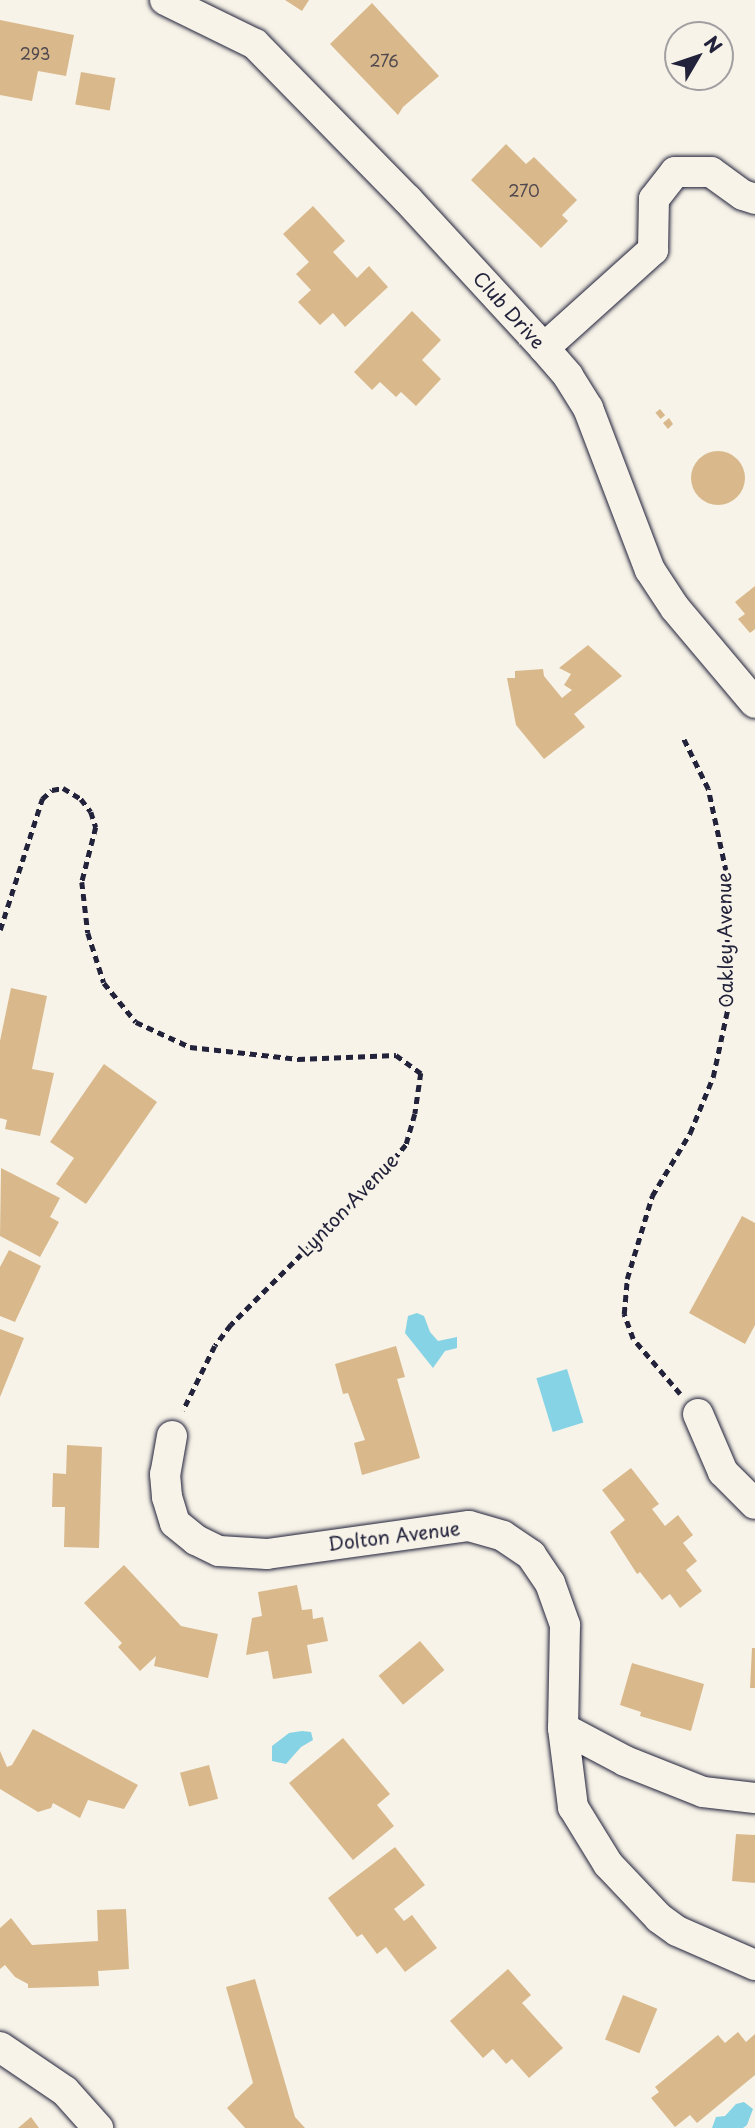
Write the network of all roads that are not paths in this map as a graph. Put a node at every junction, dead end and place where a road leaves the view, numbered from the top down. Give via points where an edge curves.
1 (165, 0) edge
2 (755, 198) edge
3 (544, 348) junction
4 (755, 703) edge
5 (698, 1415) road end
6 (172, 1436) road end
7 (755, 1504) edge
8 (563, 1728) junction
9 (755, 1798) edge
10 (755, 1965) edge
11 (0, 2047) edge
12 (98, 2128) edge

1 - 3 street, Club Drive via 255,44
2 - 3 street via 743,195 711,172 676,172 654,199 653,250
3 - 4 street, Club Drive via 588,408 650,570 675,608
5 - 7 street via 723,1472
6 - 8 street, Dolton Avenue via 165,1475 175,1523 219,1551 267,1554 469,1526 503,1536 531,1555 550,1583 565,1625
8 - 9 street via 691,1788
8 - 10 street, Dolton Avenue via 573,1807 608,1864 677,1931
11 - 12 street via 65,2091

